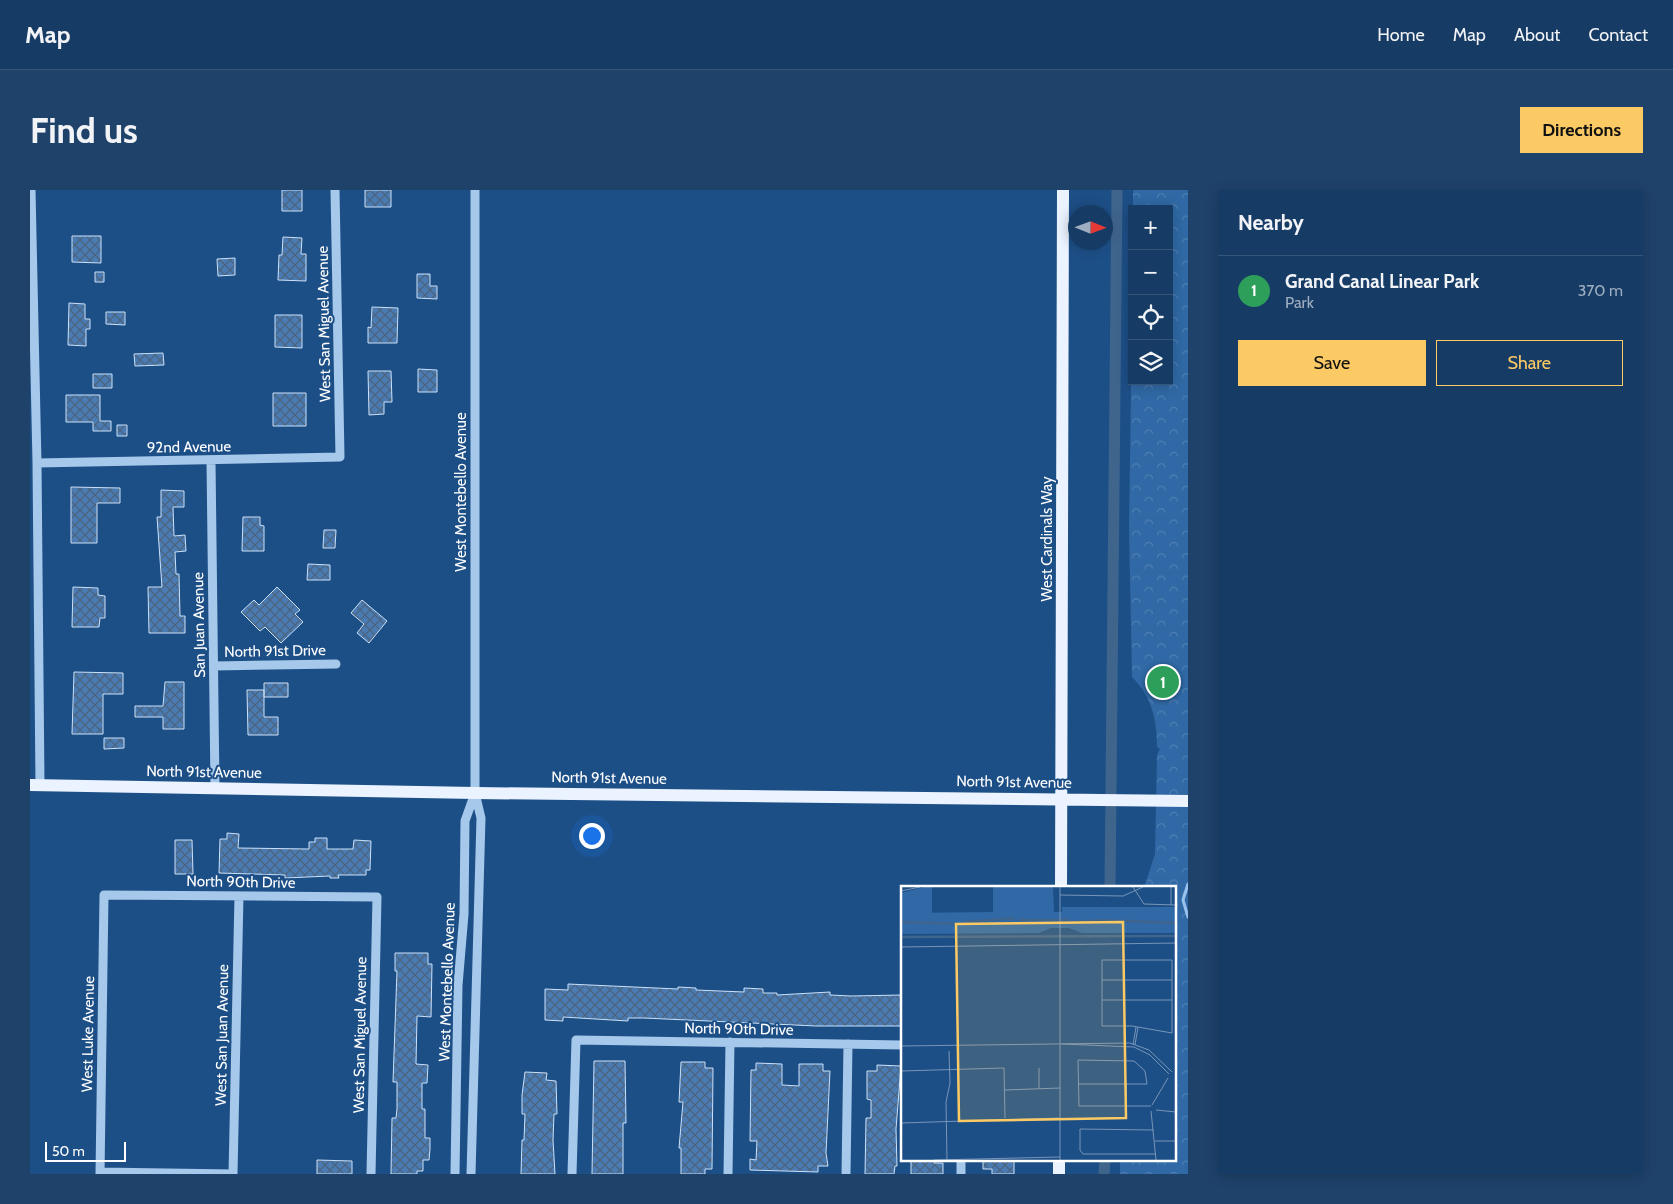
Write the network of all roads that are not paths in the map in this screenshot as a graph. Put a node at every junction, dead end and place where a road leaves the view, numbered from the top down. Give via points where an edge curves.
1 (32, 190) edge
2 (335, 190) edge
3 (475, 190) edge
4 (1063, 190) edge
5 (340, 457) joint
6 (211, 461) junction
7 (37, 463) junction
8 (336, 664) dead end
9 (214, 666) junction
10 (35, 785) edge
11 (215, 788) junction
12 (476, 793) junction
13 (1062, 799) junction
14 (1188, 801) edge
15 (1061, 886) edge
16 (104, 894) joint
17 (239, 896) junction
18 (377, 897) joint
19 (730, 1042) junction
20 (848, 1044) junction
21 (901, 1045) edge
22 (100, 1173) edge
23 (233, 1174) edge
24 (371, 1174) edge
25 (455, 1174) edge
26 (471, 1174) edge
27 (572, 1174) edge
28 (728, 1174) edge
29 (846, 1174) edge

1 - 7 street
2 - 5 street, West San Miguel Avenue
3 - 12 street, West Montebello Avenue
4 - 13 main road, West Cardinals Way
5 - 6 street, 92nd Avenue
6 - 7 street, 92nd Avenue
6 - 9 street, San Juan Avenue
7 - 10 street
8 - 9 street, North 91st Drive
9 - 11 street, San Juan Avenue
10 - 11 main road, North 91st Avenue
11 - 12 main road, North 91st Avenue
12 - 13 main road, North 91st Avenue
12 - 25 street, West Montebello Avenue via 465,821
12 - 26 street, West Montebello Avenue via 481,818
13 - 14 main road, North 91st Avenue
13 - 15 main road, West Cardinals Way
16 - 17 street, North 90th Drive
16 - 22 street, West Luke Avenue
17 - 18 street, North 90th Drive
17 - 23 street, West San Juan Avenue
18 - 24 street, West San Miguel Avenue
19 - 20 street, North 90th Drive
19 - 27 street, North 90th Drive via 576,1040
19 - 28 street
20 - 21 street, North 90th Drive
20 - 29 street
22 - 23 street

